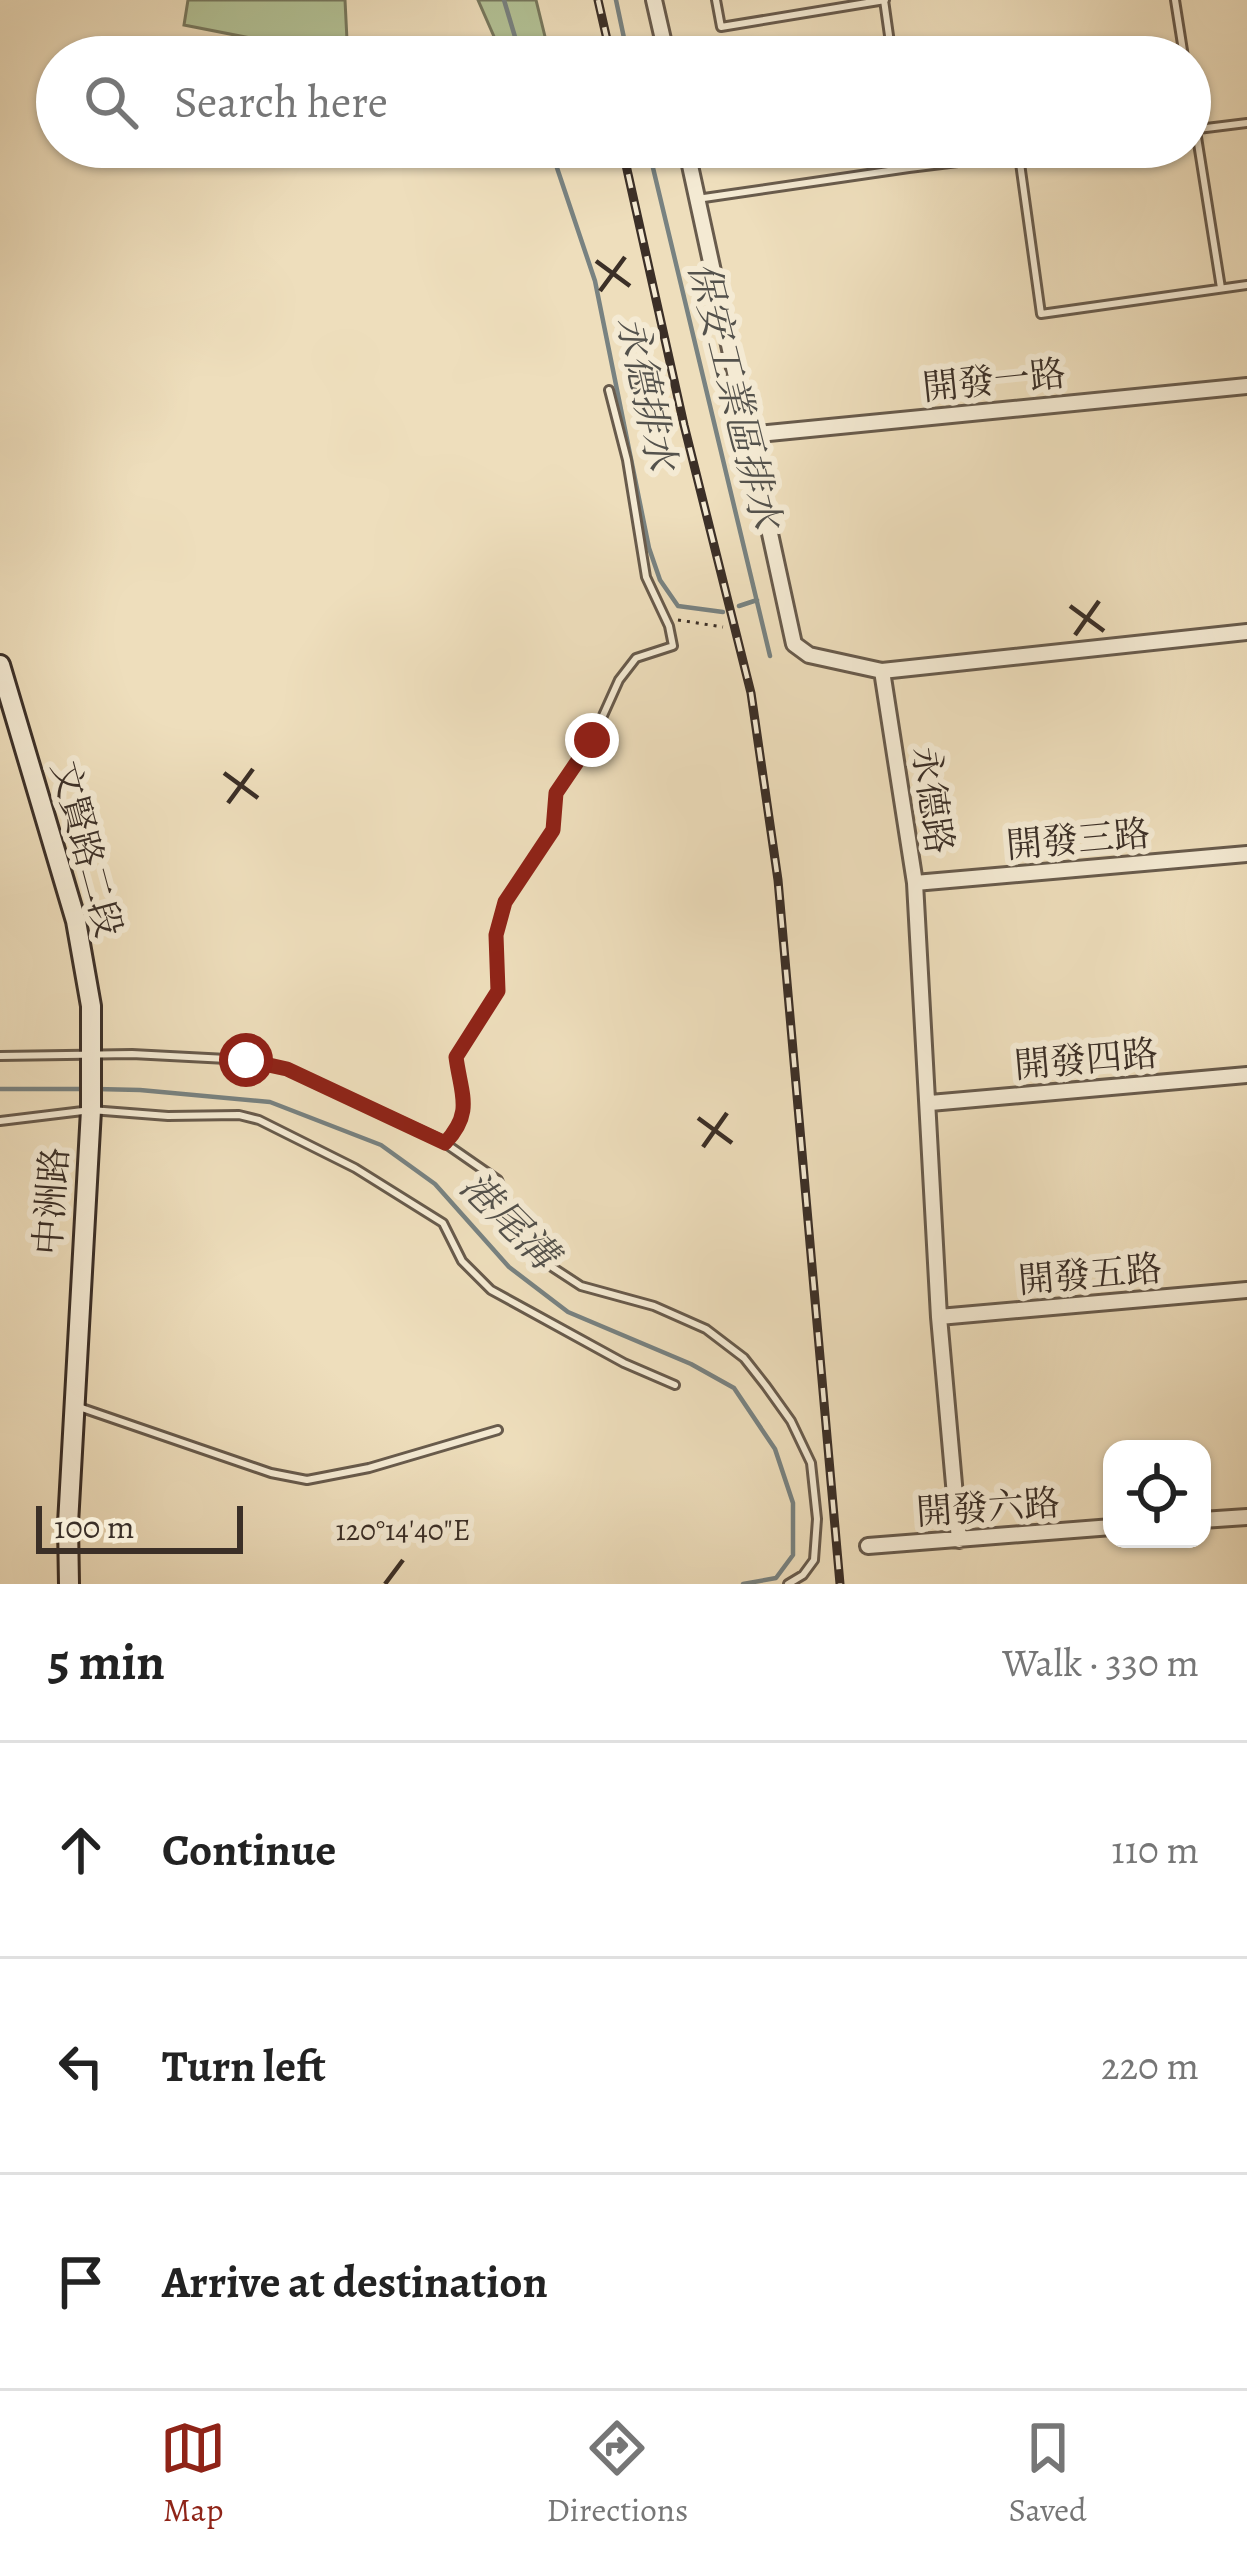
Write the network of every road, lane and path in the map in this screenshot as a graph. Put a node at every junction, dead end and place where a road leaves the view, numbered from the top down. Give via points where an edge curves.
1 (654, 0) edge
2 (716, 0) edge
3 (884, 0) edge
4 (1175, 0) edge
5 (662, 36) edge
6 (889, 36) edge
7 (1181, 36) edge
8 (1247, 123) edge
9 (1211, 128) edge
10 (691, 168) edge
11 (909, 168) edge
12 (1021, 168) edge
13 (1200, 168) edge
14 (698, 199) junction
15 (1247, 285) edge
16 (1222, 288) junction
17 (1247, 386) edge
18 (609, 390) dead end
19 (748, 435) junction
20 (665, 616) junction
21 (723, 627) dead end
22 (1247, 632) edge
23 (0, 665) edge
24 (882, 671) junction
25 (1247, 854) edge
26 (915, 884) junction
27 (92, 1054) junction
28 (0, 1056) edge
29 (1247, 1075) edge
30 (929, 1103) junction
31 (91, 1110) junction
32 (0, 1121) edge
33 (445, 1143) junction
34 (1247, 1290) edge
35 (939, 1317) junction
36 (675, 1384) dead end
37 (72, 1405) junction
38 (498, 1430) dead end
39 (1247, 1516) edge
40 (1211, 1519) edge
41 (1103, 1528) edge
42 (959, 1540) junction
43 (868, 1546) dead end
44 (69, 1584) edge
45 (788, 1584) edge

1 - 5 street
2 - 3 lane via 722,27
3 - 6 lane
4 - 7 lane
8 - 9 lane
10 - 14 street
11 - 14 lane
12 - 16 lane via 1041,314
13 - 16 lane
14 - 19 street
15 - 16 lane
17 - 19 street, 開發一路
18 - 20 lane via 646,577
19 - 24 street via 794,644 809,656
20 - 21 path
20 - 33 lane via 673,646 636,658 619,680 556,793 553,830 505,902 496,935 498,991 456,1057 465,1104
22 - 24 street
23 - 27 street, 文賢路二段 via 76,921
24 - 26 street, 永德路
25 - 26 street, 開發三路
26 - 30 street, 永德路
27 - 28 lane
27 - 31 street, 文賢路二段
27 - 33 lane via 186,1055 287,1069
29 - 30 street, 開發四路
30 - 35 street, 永德路
31 - 32 lane
31 - 36 lane via 238,1115 279,1129 443,1223 462,1261 490,1290
31 - 37 street, 中洲路
33 - 45 lane via 498,1180 526,1250 581,1286 706,1329 766,1386 811,1463 814,1560
34 - 35 street, 開發五路
35 - 42 street, 永德路
37 - 38 lane via 307,1480
37 - 44 street, 中洲路
39 - 40 street
41 - 42 street, 開發六路
42 - 43 street, 開發六路

